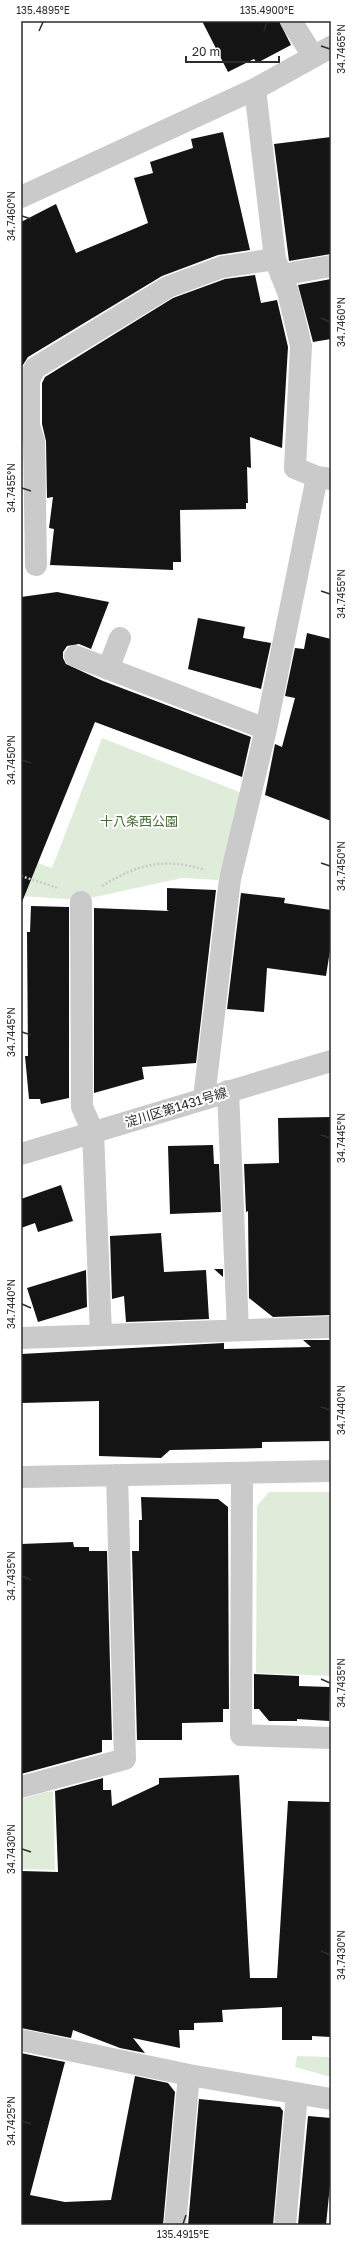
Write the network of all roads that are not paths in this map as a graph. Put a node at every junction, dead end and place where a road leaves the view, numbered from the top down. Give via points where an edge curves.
1 (290, 21) edge
2 (322, 51) edge
3 (255, 90) junction
4 (21, 197) edge
5 (331, 266) edge
6 (278, 267) junction
7 (25, 427) edge
8 (324, 478) edge
9 (36, 565) dead end
10 (120, 638) dead end
11 (75, 656) dead end
12 (108, 669) junction
13 (266, 729) junction
14 (73, 896) road end
15 (331, 1061) edge
16 (228, 1091) junction
17 (204, 1098) junction
18 (93, 1132) junction
19 (21, 1154) edge
20 (331, 1327) edge
21 (238, 1330) junction
22 (101, 1335) junction
23 (21, 1338) edge
24 (331, 1471) edge
25 (242, 1473) junction
26 (117, 1475) junction
27 (21, 1477) edge
28 (331, 1738) edge
29 (21, 1787) edge
30 (21, 2040) edge
31 (189, 2075) junction
32 (298, 2094) junction
33 (331, 2099) edge
34 (174, 2225) edge
35 (285, 2225) edge

1 - 2 street
2 - 3 street
3 - 4 street
3 - 6 street
5 - 6 street
6 - 7 street via 222,267 168,287 35,368 29,380
6 - 8 street via 301,346 295,468
7 - 9 street via 34,441
8 - 13 street
10 - 12 street
11 - 12 street
12 - 13 street
13 - 17 street via 230,879
14 - 18 street via 82,1107
15 - 16 street, 淀川区第1431号線
16 - 17 street, 淀川区第1431号線
16 - 21 street
17 - 18 street, 淀川区第1431号線
18 - 19 street, 淀川区第1431号線
18 - 22 street
20 - 21 street
21 - 22 street
22 - 23 street
24 - 25 street
25 - 26 street
25 - 28 street via 241,1734
26 - 27 street
26 - 29 street via 125,1759
30 - 31 street
31 - 32 street
31 - 34 street
32 - 33 street
32 - 35 street

